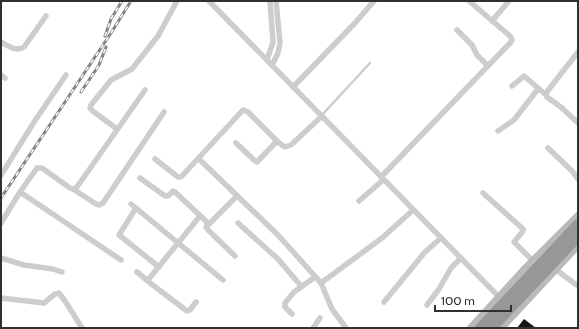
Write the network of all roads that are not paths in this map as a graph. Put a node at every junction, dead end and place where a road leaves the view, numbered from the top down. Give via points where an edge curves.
1 (177, 1) edge
2 (209, 1) edge
3 (270, 1) edge
4 (276, 1) edge
5 (374, 1) edge
6 (509, 1) edge
7 (470, 2) edge
8 (46, 16) dead end
9 (492, 21) junction
10 (457, 30) dead end
11 (1, 42) edge
12 (578, 52) edge
13 (270, 62) junction
14 (370, 63) dead end
15 (488, 66) junction
16 (66, 75) dead end
17 (512, 86) dead end
18 (293, 87) junction
19 (538, 89) junction
20 (145, 90) dead end
21 (546, 95) junction
22 (164, 112) dead end
23 (322, 116) junction
24 (578, 123) edge
25 (117, 130) junction
26 (498, 131) dead end
27 (277, 141) junction
28 (236, 144) dead end
29 (548, 148) dead end
30 (155, 159) dead end
31 (199, 159) junction
32 (1, 175) edge
33 (140, 178) dead end
34 (382, 178) junction
35 (578, 179) edge
36 (73, 189) junction
37 (20, 192) junction
38 (483, 193) dead end
39 (237, 196) junction
40 (359, 202) dead end
41 (131, 204) dead end
42 (136, 208) junction
43 (413, 210) junction
44 (200, 216) junction
45 (578, 216) edge
46 (1, 223) edge
47 (238, 223) dead end
48 (209, 224) junction
49 (578, 224) edge
50 (578, 237) edge
51 (441, 238) junction
52 (178, 241) junction
53 (578, 245) edge
54 (235, 256) dead end
55 (1, 258) edge
56 (461, 258) junction
57 (121, 260) dead end
58 (533, 261) junction
59 (159, 267) junction
60 (556, 269) junction
61 (62, 272) dead end
62 (137, 272) dead end
63 (315, 277) junction
64 (223, 280) dead end
65 (148, 281) junction
66 (320, 283) junction
67 (301, 286) junction
68 (578, 286) edge
69 (1, 298) edge
70 (500, 298) junction
71 (196, 302) dead end
72 (384, 302) dead end
73 (427, 305) dead end
74 (292, 314) dead end
75 (320, 318) dead end
76 (82, 328) edge
77 (313, 328) edge
78 (346, 328) edge
79 (471, 328) edge
80 (480, 328) edge
81 (492, 328) edge
82 (501, 328) edge

1 - 25 street via 158,36 132,69 111,80 91,105 90,108 94,112
2 - 13 street
3 - 13 street
4 - 13 street via 280,43 278,53
5 - 18 street
6 - 9 street
7 - 9 street
8 - 11 street via 21,49
9 - 15 street via 512,40
10 - 15 street
12 - 21 street
13 - 18 street
14 - 23 lane
15 - 34 street
16 - 32 street
17 - 19 street via 524,76
18 - 23 street
19 - 21 street
19 - 26 street via 514,120
20 - 25 street
21 - 24 street
22 - 36 street via 103,204 96,204
23 - 27 street via 288,147
23 - 34 street
25 - 36 street via 77,187
27 - 28 street via 257,162
27 - 31 street via 243,110
29 - 35 street
30 - 31 street via 180,178
31 - 39 street
33 - 44 street via 165,196 175,192
34 - 40 street
34 - 43 street
36 - 37 street via 40,167
37 - 46 street
37 - 57 street
38 - 58 street via 523,228 514,242
39 - 48 street
39 - 63 street via 278,235
41 - 42 street
42 - 52 street
42 - 59 street via 119,235
43 - 51 street
43 - 66 street via 382,238
44 - 48 street
44 - 52 street
45 - 58 street
47 - 67 street via 274,256
48 - 54 street via 207,229
49 - 80 highway
50 - 81 highway
51 - 56 street
51 - 72 street via 425,252
52 - 59 street
52 - 64 street
53 - 60 street
55 - 61 street
56 - 70 street
56 - 73 street via 451,268
58 - 70 street
59 - 65 street
60 - 68 street
60 - 82 street
62 - 65 street
63 - 66 street
63 - 67 street
65 - 71 street via 187,311 190,311
66 - 78 street via 332,309
67 - 74 street via 285,303 285,307
69 - 76 street via 44,303 59,293
70 - 79 street
75 - 77 street

